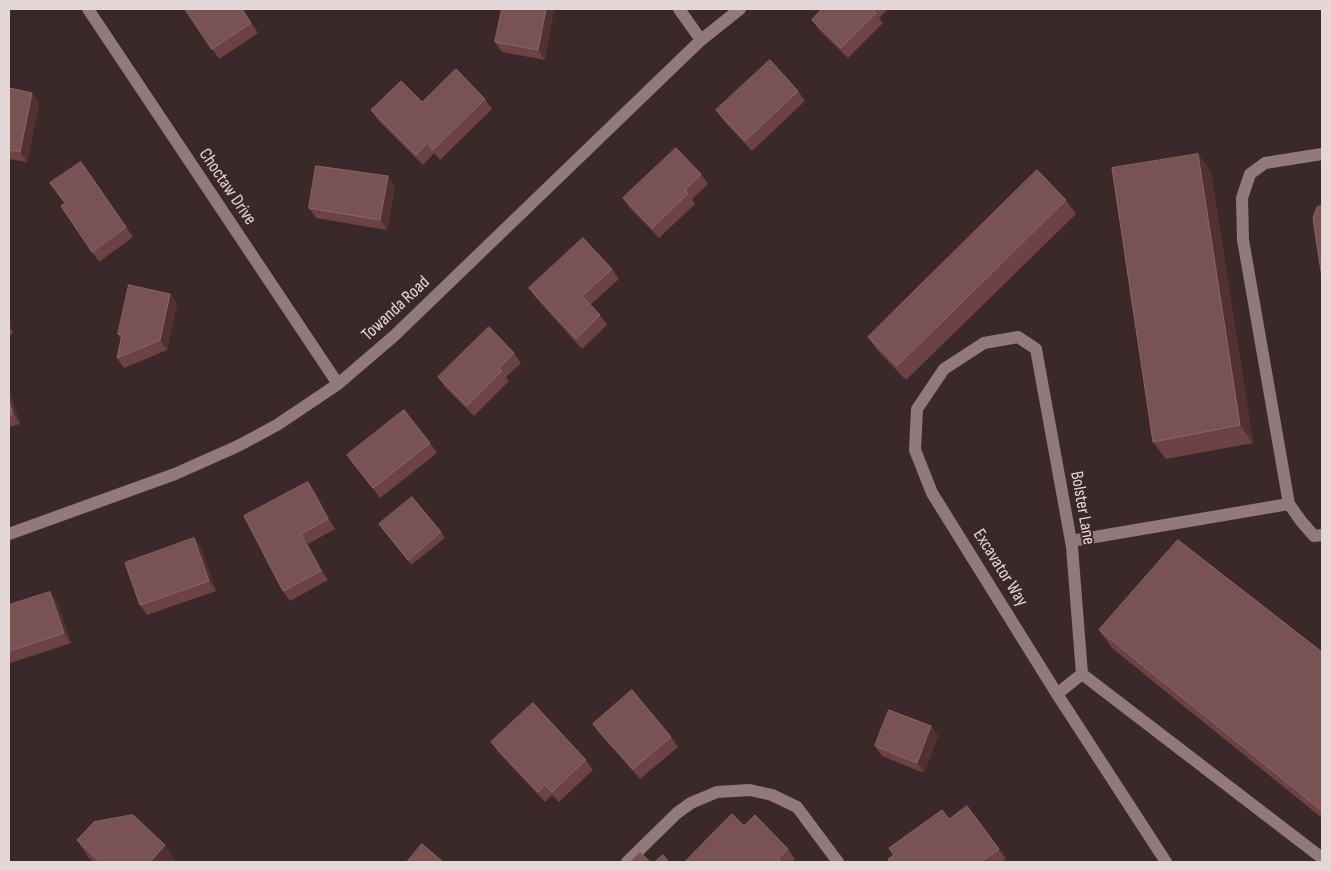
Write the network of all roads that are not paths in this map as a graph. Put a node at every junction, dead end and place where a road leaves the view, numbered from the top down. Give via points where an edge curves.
1 (88, 9) edge
2 (679, 9) edge
3 (740, 9) edge
4 (701, 40) junction
5 (1322, 154) edge
6 (1036, 349) joint
7 (338, 384) junction
8 (1289, 504) junction
9 (9, 534) edge
10 (1322, 535) edge
11 (1071, 542) junction
12 (1082, 674) junction
13 (1057, 694) junction
14 (1322, 858) edge
15 (627, 862) edge
16 (838, 862) edge
17 (1166, 862) edge

1 - 7 street, Choctaw Drive
2 - 4 street
3 - 4 street, Towanda Road
4 - 7 street, Towanda Road via 394,336
5 - 8 street via 1265,163 1250,174 1242,198 1243,240
6 - 11 street, Bolster Lane
6 - 13 street, Excavator Way via 1018,337 984,344 944,369 917,409 916,450 932,493
7 - 9 street, Towanda Road via 277,425 238,446 175,474
8 - 10 street via 1314,536
8 - 11 street
11 - 12 street, Bolster Lane
12 - 13 street
12 - 14 street
13 - 17 street, Excavator Way
15 - 16 street via 691,803 717,792 750,790 772,795 797,807

